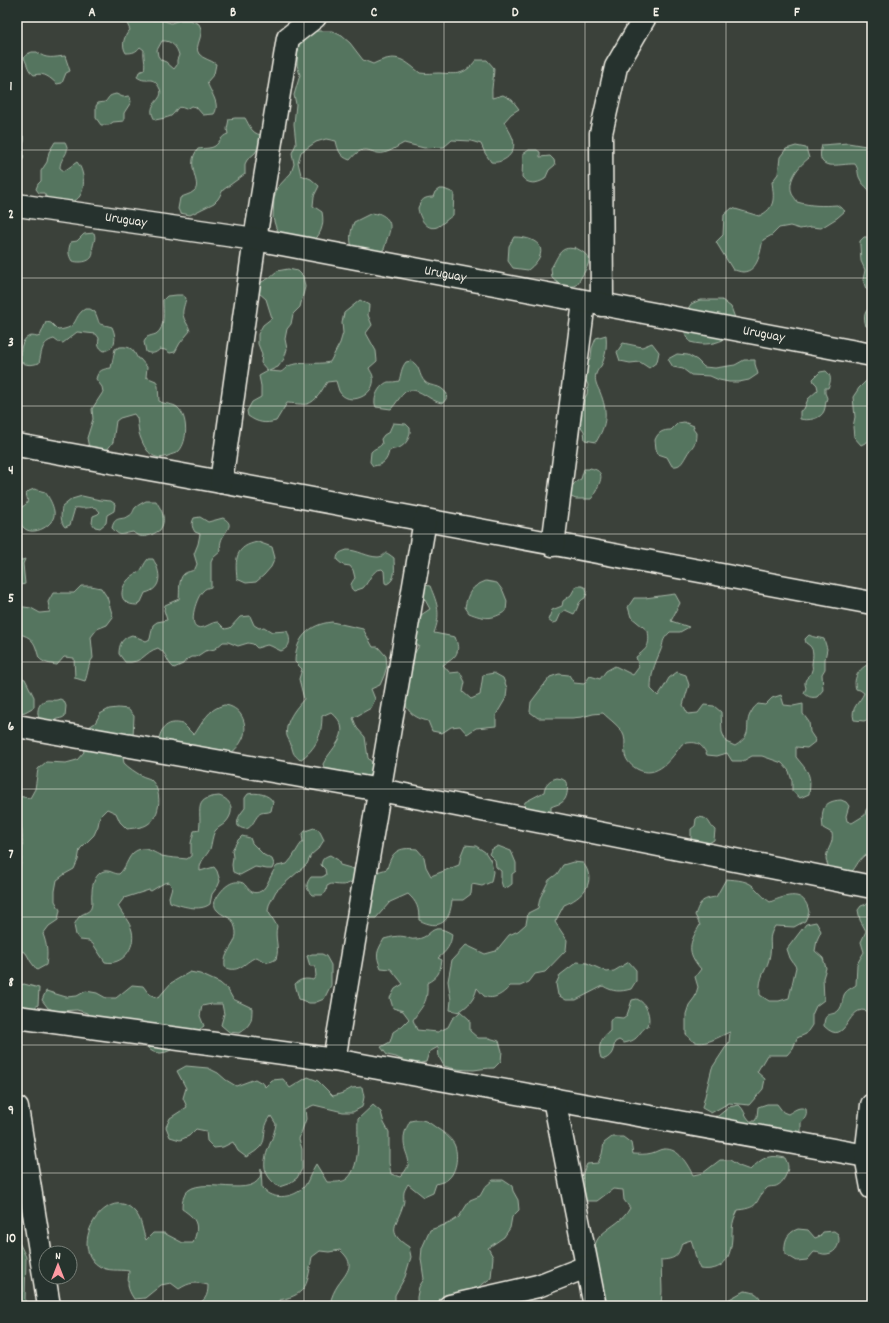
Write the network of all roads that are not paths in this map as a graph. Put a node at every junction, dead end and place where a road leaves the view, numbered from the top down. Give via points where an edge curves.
1 (315, 17) edge
2 (645, 17) edge
3 (17, 205) edge
4 (255, 240) junction
5 (593, 303) junction
6 (872, 355) edge
7 (17, 446) edge
8 (221, 482) junction
9 (425, 520) junction
10 (553, 544) junction
11 (872, 603) edge
12 (17, 726) edge
13 (380, 790) junction
14 (872, 887) edge
15 (17, 1017) edge
16 (334, 1060) junction
17 (554, 1099) junction
18 (872, 1105) edge
19 (17, 1108) edge
20 (869, 1157) edge
21 (872, 1188) edge
22 (586, 1267) junction
23 (49, 1306) edge
24 (450, 1306) edge
25 (595, 1306) edge

1 - 4 street via 288,38
2 - 5 street via 616,67 600,133
3 - 4 street, Uruguay
4 - 5 street, Uruguay
4 - 8 street
5 - 6 street, Uruguay
5 - 10 street
7 - 8 street
8 - 9 street
9 - 10 street
9 - 13 street
10 - 11 street
12 - 13 street
13 - 14 street
13 - 16 street
15 - 16 street
16 - 17 street
17 - 20 street
17 - 22 street
18 - 20 street
19 - 23 street
20 - 21 street
22 - 24 street via 538,1286
22 - 25 street

